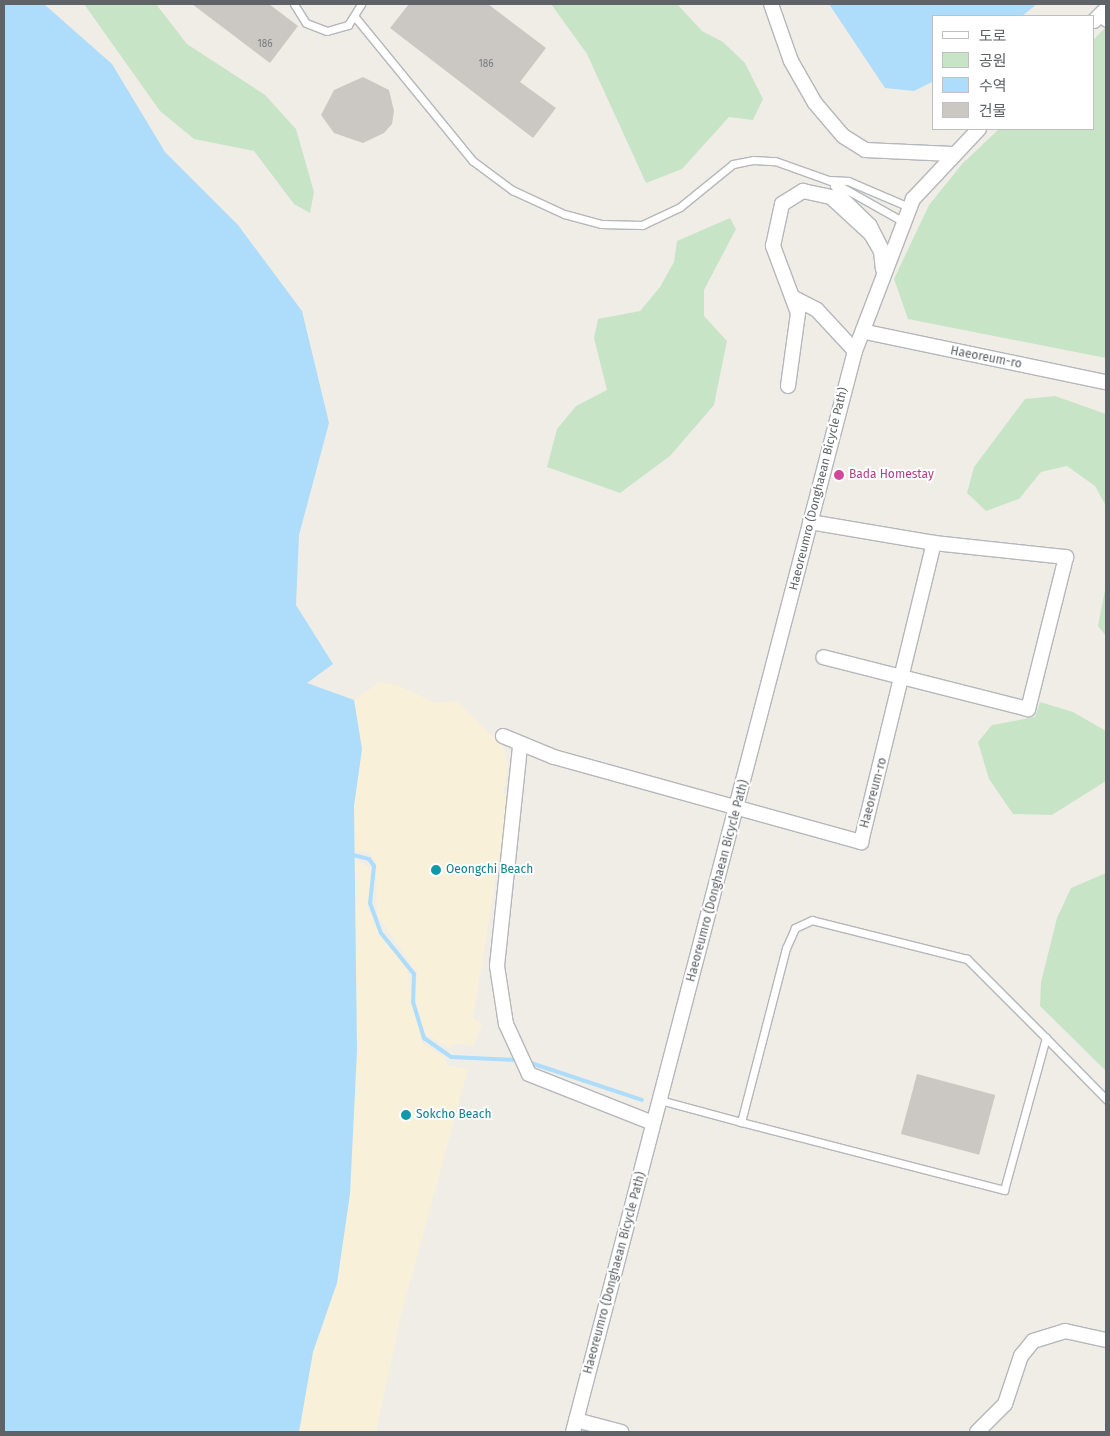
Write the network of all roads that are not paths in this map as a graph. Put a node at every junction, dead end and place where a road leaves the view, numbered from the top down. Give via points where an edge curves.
1 (294, 4) edge
2 (361, 4) edge
3 (770, 4) edge
4 (356, 17) junction
5 (978, 130) edge
6 (952, 154) junction
7 (826, 180) junction
8 (909, 207) junction
9 (902, 221) junction
10 (885, 268) junction
11 (792, 297) junction
12 (866, 332) junction
13 (855, 351) junction
14 (1106, 382) edge
15 (788, 386) dead end
16 (810, 522) junction
17 (934, 543) junction
18 (823, 657) dead end
19 (904, 678) junction
20 (503, 736) dead end
21 (520, 747) junction
22 (737, 808) junction
23 (1046, 1038) junction
24 (1106, 1099) edge
25 (660, 1100) junction
26 (741, 1122) junction
27 (653, 1123) junction
28 (1106, 1340) edge
29 (575, 1426) edge
30 (621, 1432) edge
31 (977, 1432) edge

1 - 4 lane via 299,15 316,29 338,30
2 - 4 lane
3 - 6 street via 791,61 815,103 843,136 865,150
4 - 7 lane via 473,161 512,190 564,214 601,224 642,225 680,206 733,164 754,160 775,161
5 - 6 street, Haeoreumro (Donghaean Bicycle Path)
6 - 8 street, Haeoreumro (Donghaean Bicycle Path)
7 - 8 lane via 848,181
7 - 9 lane
7 - 10 lane via 878,231
8 - 9 street, Haeoreumro (Donghaean Bicycle Path)
9 - 10 street, Haeoreumro (Donghaean Bicycle Path)
10 - 11 street via 874,240 831,197 812,191 795,194 778,214 774,253
10 - 12 street, Haeoreumro (Donghaean Bicycle Path)
11 - 13 street via 817,310
11 - 15 street via 798,313
12 - 13 street, Haeoreumro (Donghaean Bicycle Path)
12 - 14 street, Haeoreum-ro
13 - 16 street, Haeoreumro (Donghaean Bicycle Path)
16 - 17 street
16 - 22 street, Haeoreumro (Donghaean Bicycle Path)
17 - 19 street
17 - 19 street via 1066,557 1028,709
18 - 19 street
19 - 22 street, Haeoreum-ro via 861,842
20 - 21 street
21 - 22 street
21 - 27 street via 497,966 506,1024 528,1074
22 - 25 street, Haeoreumro (Donghaean Bicycle Path)
23 - 24 lane
23 - 26 lane via 1004,1190
23 - 26 lane via 967,959 812,920 795,928 786,948
25 - 26 lane
25 - 27 street, Haeoreumro (Donghaean Bicycle Path)
27 - 29 street, Haeoreumro (Donghaean Bicycle Path)
28 - 31 street via 1066,1331 1033,1341 1021,1356 1005,1404
29 - 30 street

